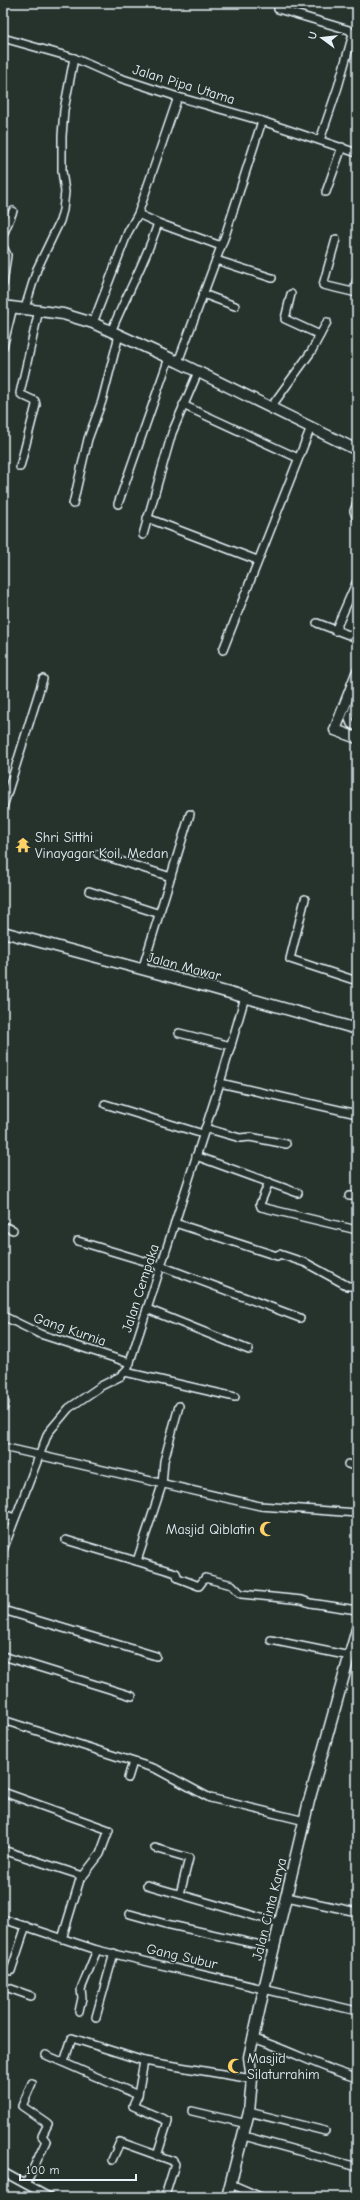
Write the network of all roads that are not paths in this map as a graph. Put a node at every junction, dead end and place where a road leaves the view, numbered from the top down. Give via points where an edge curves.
1 (279, 3) edge
2 (3, 38) edge
3 (74, 58) junction
4 (178, 98) junction
5 (262, 121) junction
6 (320, 140) junction
7 (342, 148) junction
8 (357, 153) edge
9 (326, 192) dead end
10 (13, 211) dead end
11 (138, 214) junction
12 (158, 223) junction
13 (3, 235) edge
14 (336, 239) dead end
15 (221, 246) junction
16 (3, 247) edge
17 (216, 260) junction
18 (272, 278) dead end
19 (357, 280) edge
20 (3, 284) edge
21 (355, 292) edge
22 (203, 294) junction
23 (291, 294) dead end
24 (235, 306) dead end
25 (8, 307) edge
26 (25, 308) junction
27 (39, 310) junction
28 (327, 322) dead end
29 (93, 324) junction
30 (115, 334) junction
31 (320, 335) junction
32 (3, 347) edge
33 (174, 360) junction
34 (198, 372) junction
35 (183, 404) junction
36 (271, 407) junction
37 (311, 426) junction
38 (357, 450) edge
39 (298, 458) junction
40 (20, 467) dead end
41 (357, 503) edge
42 (73, 504) dead end
43 (118, 504) dead end
44 (356, 517) edge
45 (147, 518) junction
46 (143, 536) dead end
47 (257, 560) junction
48 (357, 581) edge
49 (317, 622) dead end
50 (336, 630) junction
51 (357, 638) edge
52 (223, 650) dead end
53 (357, 673) edge
54 (43, 679) dead end
55 (357, 699) edge
56 (357, 727) edge
57 (357, 738) edge
58 (3, 807) edge
59 (190, 814) dead end
60 (98, 854) dead end
61 (171, 877) junction
62 (88, 891) dead end
63 (306, 899) dead end
64 (160, 914) junction
65 (3, 932) edge
66 (142, 970) junction
67 (357, 981) edge
68 (246, 997) junction
69 (357, 1029) edge
70 (179, 1033) dead end
71 (231, 1046) junction
72 (220, 1083) junction
73 (106, 1104) dead end
74 (357, 1114) edge
75 (204, 1131) junction
76 (286, 1144) dead end
77 (196, 1156) junction
78 (268, 1182) junction
79 (298, 1193) dead end
80 (349, 1196) dead end
81 (357, 1196) edge
82 (175, 1223) junction
83 (3, 1226) edge
84 (13, 1230) dead end
85 (357, 1230) edge
86 (78, 1241) dead end
87 (161, 1266) junction
88 (357, 1282) edge
89 (147, 1309) junction
90 (3, 1316) edge
91 (300, 1318) dead end
92 (249, 1350) dead end
93 (130, 1363) junction
94 (125, 1372) junction
95 (236, 1397) dead end
96 (179, 1406) dead end
97 (3, 1447) edge
98 (38, 1456) junction
99 (348, 1464) dead end
100 (357, 1467) edge
101 (162, 1485) junction
102 (357, 1513) edge
103 (3, 1514) edge
104 (15, 1518) junction
105 (66, 1540) dead end
106 (3, 1550) edge
107 (137, 1561) junction
108 (3, 1610) edge
109 (357, 1610) edge
110 (357, 1629) edge
111 (272, 1640) dead end
112 (3, 1656) edge
113 (156, 1656) dead end
114 (350, 1656) junction
115 (132, 1696) dead end
116 (3, 1720) edge
117 (133, 1762) junction
118 (128, 1778) dead end
119 (3, 1792) edge
120 (305, 1821) junction
121 (155, 1848) dead end
122 (3, 1850) edge
123 (81, 1876) junction
124 (147, 1885) dead end
125 (180, 1894) junction
126 (287, 1897) junction
127 (357, 1912) edge
128 (130, 1914) dead end
129 (3, 1918) edge
130 (279, 1923) junction
131 (26, 1926) junction
132 (62, 1939) junction
133 (274, 1948) junction
134 (97, 1950) junction
135 (114, 1953) junction
136 (11, 1971) dead end
137 (3, 1986) edge
138 (264, 1989) junction
139 (31, 1996) dead end
140 (357, 2011) edge
141 (78, 2012) dead end
142 (96, 2017) dead end
143 (252, 2038) junction
144 (46, 2054) dead end
145 (144, 2061) junction
146 (64, 2062) junction
147 (357, 2078) edge
148 (252, 2079) junction
149 (32, 2083) dead end
150 (138, 2095) junction
151 (192, 2111) dead end
152 (249, 2112) junction
153 (247, 2124) junction
154 (325, 2131) dead end
155 (244, 2136) junction
156 (158, 2156) junction
157 (112, 2160) dead end
158 (357, 2167) edge
159 (3, 2172) edge
160 (26, 2184) junction
161 (231, 2184) junction
162 (165, 2196) dead end
163 (49, 2197) edge
164 (227, 2197) edge
165 (261, 2197) edge

1 - 6 street via 278,9 350,30 352,34
2 - 3 street, Jalan Pipa Utama
3 - 4 street, Jalan Pipa Utama via 117,77
3 - 26 street via 62,136 65,192 63,210 37,269
4 - 5 street, Jalan Pipa Utama
4 - 11 street
5 - 6 street, Jalan Pipa Utama
5 - 15 street
6 - 7 street, Jalan Pipa Utama
7 - 8 street, Jalan Pipa Utama
7 - 9 street
10 - 13 street
11 - 12 street
11 - 29 street via 128,232
12 - 15 street
12 - 30 street via 145,260 128,291
14 - 21 street via 323,285
15 - 17 street
16 - 20 street via 7,256
17 - 18 street
17 - 22 street
19 - 21 street
22 - 24 street
22 - 33 street
23 - 31 street via 285,319
25 - 26 street
25 - 32 street
26 - 27 street
27 - 29 street via 63,314
27 - 40 street via 20,393 36,404
28 - 31 street
29 - 30 street
30 - 33 street
30 - 42 street via 102,401 88,439
31 - 36 street via 311,352
33 - 34 street
33 - 43 street
34 - 35 street
34 - 36 street
35 - 39 street
35 - 45 street
36 - 37 street
37 - 38 street
37 - 39 street
39 - 47 street
41 - 44 street via 354,511
45 - 46 street
45 - 47 street
47 - 52 street
48 - 50 street
49 - 50 street
50 - 51 street
53 - 57 street via 336,730
54 - 58 street
55 - 56 street via 349,719 351,724
59 - 61 street
60 - 61 street
61 - 64 street
62 - 64 street
63 - 67 street via 290,959
64 - 66 street
65 - 66 street, Jalan Mawar
66 - 68 street, Jalan Mawar
68 - 69 street, Jalan Mawar
68 - 71 street, Jalan Cempaka
70 - 71 street
71 - 72 street, Jalan Cempaka
72 - 74 street
72 - 75 street, Jalan Cempaka
73 - 75 street
75 - 76 street
75 - 77 street, Jalan Cempaka
77 - 78 street
77 - 82 street, Jalan Cempaka
78 - 79 street
78 - 85 street via 261,1207
80 - 81 street
82 - 87 street, Jalan Cempaka
82 - 88 street via 277,1256 280,1254 294,1259 348,1286
83 - 84 street
86 - 87 street
87 - 89 street, Jalan Cempaka
87 - 91 street
89 - 92 street
89 - 93 street, Jalan Cempaka
90 - 93 street, Gang Kurnia via 40,1334
93 - 94 street, Jalan Cempaka
94 - 95 street
94 - 98 street, Jalan Cempaka via 69,1408 48,1433
96 - 101 street via 164,1461
97 - 98 street
98 - 101 street
98 - 104 street, Jalan Cempaka
99 - 100 street
101 - 102 street via 260,1506
101 - 107 street
103 - 104 street
104 - 106 street, Jalan Cempaka
105 - 107 street
107 - 109 street via 176,1573 178,1578 199,1586 205,1578 232,1585 241,1594 302,1600 310,1604
108 - 113 street
110 - 114 street, Jalan Cinta Karya
111 - 114 street
112 - 115 street
114 - 120 street, Jalan Cinta Karya
116 - 117 street
117 - 118 street
117 - 120 street via 156,1769 210,1798
119 - 123 street via 109,1830 100,1854
120 - 126 street, Jalan Cinta Karya
121 - 125 street via 189,1859
122 - 123 street
123 - 132 street
124 - 125 street
125 - 130 street
126 - 127 street
126 - 130 street, Jalan Cinta Karya
128 - 133 street
129 - 131 street, Gang Subur
130 - 133 street, Jalan Cinta Karya
131 - 132 street, Gang Subur
131 - 136 street
132 - 134 street, Gang Subur
133 - 138 street, Jalan Cinta Karya
134 - 135 street, Gang Subur
134 - 141 street via 81,1989 82,1998
135 - 138 street, Gang Subur
135 - 142 street
137 - 139 street
138 - 140 street, Gang Subur
138 - 143 street, Jalan Cinta Karya
143 - 147 street via 280,2047 322,2067
143 - 148 street, Jalan Cinta Karya via 249,2062
144 - 146 street
145 - 146 street via 72,2038
145 - 148 street
145 - 150 street
146 - 150 street
148 - 152 street, Jalan Cinta Karya
149 - 160 street via 22,2106 48,2124 42,2136 46,2141
150 - 156 street via 133,2106 168,2121
151 - 153 street
152 - 153 street, Jalan Cinta Karya
152 - 154 street
153 - 155 street, Jalan Cinta Karya
155 - 158 street
155 - 161 street, Jalan Cinta Karya
156 - 157 street via 120,2142
156 - 162 street via 175,2163
159 - 160 street
160 - 163 street
161 - 164 street, Jalan Cinta Karya
161 - 165 street

